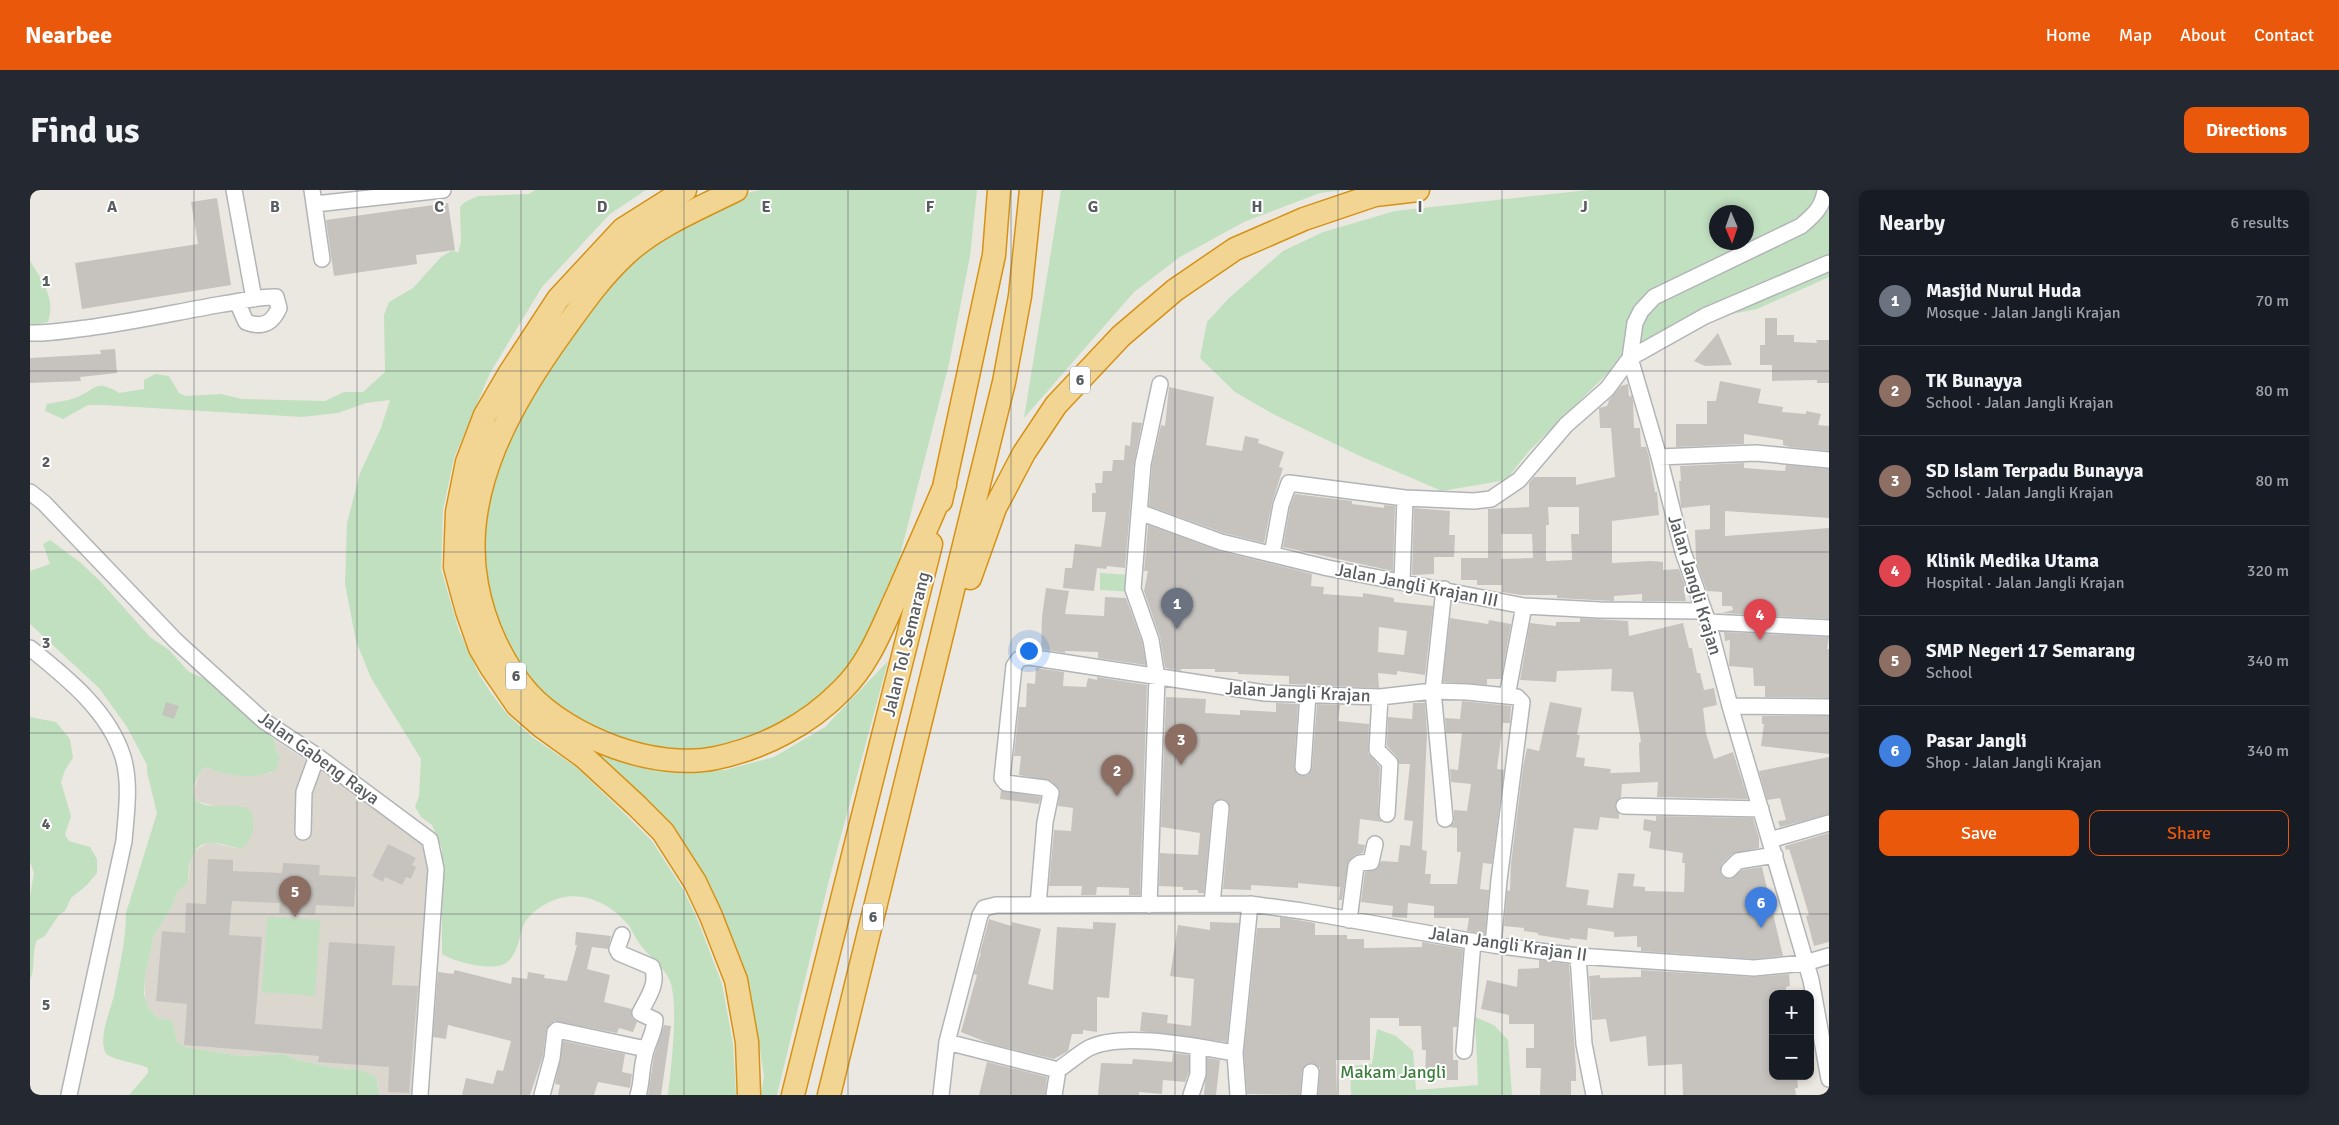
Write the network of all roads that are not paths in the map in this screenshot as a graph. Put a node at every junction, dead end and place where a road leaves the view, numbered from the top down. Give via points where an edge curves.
1 (234, 190) edge
2 (443, 190) edge
3 (685, 190) edge
4 (736, 190) edge
5 (999, 190) edge
6 (1031, 190) edge
7 (1418, 190) edge
8 (1825, 190) edge
9 (427, 191) edge
10 (314, 197) edge
11 (322, 259) dead end
12 (1829, 263) edge
13 (254, 299) junction
14 (237, 302) junction
15 (30, 333) edge
16 (1630, 358) junction
17 (1160, 384) dead end
18 (1659, 457) junction
19 (1829, 460) edge
20 (945, 486) junction
21 (30, 492) edge
22 (1405, 498) junction
23 (1139, 512) junction
24 (1272, 554) junction
25 (1402, 582) junction
26 (1444, 589) junction
27 (1524, 606) junction
28 (1706, 616) junction
29 (1829, 628) edge
30 (30, 648) edge
31 (1157, 678) junction
32 (1433, 692) junction
33 (1308, 694) junction
34 (1507, 696) junction
35 (1380, 697) junction
36 (1730, 706) junction
37 (1829, 707) edge
38 (916, 738) junction
39 (317, 756) junction
40 (1303, 767) dead end
41 (1624, 806) dead end
42 (1221, 808) dead end
43 (1761, 809) junction
44 (1387, 814) dead end
45 (1445, 819) dead end
46 (1829, 823) edge
47 (303, 832) dead end
48 (1375, 844) dead end
49 (1773, 847) junction
50 (1729, 870) dead end
51 (1212, 904) junction
52 (1250, 904) junction
53 (1038, 905) junction
54 (1149, 905) junction
55 (1350, 920) junction
56 (622, 935) dead end
57 (1473, 941) junction
58 (1493, 945) junction
59 (1578, 956) junction
60 (1829, 956) edge
61 (1805, 962) junction
62 (947, 1042) junction
63 (1198, 1047) junction
64 (646, 1050) junction
65 (1464, 1051) dead end
66 (1235, 1053) junction
67 (1058, 1070) junction
68 (1311, 1072) dead end
69 (1829, 1079) edge
70 (69, 1095) edge
71 (420, 1095) edge
72 (542, 1095) edge
73 (638, 1095) edge
74 (749, 1095) edge
75 (793, 1095) edge
76 (829, 1095) edge
77 (941, 1095) edge
78 (1054, 1095) edge
79 (1191, 1095) edge
80 (1238, 1095) edge
81 (1309, 1095) edge
82 (1594, 1095) edge

1 - 13 street
2 - 9 street
3 - 74 highway, 6 via 623,230 558,299 509,374 485,416 467,462 456,512 455,567 480,648 512,698 541,726 584,757 663,832 695,882 736,980 747,1042
4 - 20 highway, 6 via 676,220 627,252 593,290 515,402 491,457 476,508 473,558 486,619 504,660 529,694 570,726 636,755 680,760 713,759 760,745 800,725 843,690 872,650
5 - 20 highway, Jalan Tol Semarang / 6 via 994,255
6 - 38 highway, Jalan Tol Semarang / 6 via 1020,296 1004,382
7 - 38 highway, 6 via 1375,195 1304,219 1234,249 1175,290 1121,336 1056,405 1024,453 995,508
8 - 16 street, Jalan Jangli Krajan via 1824,202 1801,226 1654,298 1635,323
9 - 10 street
10 - 11 street
12 - 16 street via 1705,316
13 - 14 street
13 - 14 street via 276,297 279,302 275,317 266,324 246,322
14 - 15 street via 137,321
16 - 18 street, Jalan Jangli Krajan
16 - 22 street via 1608,389 1566,425 1519,480 1506,490 1491,499 1474,501
17 - 23 street via 1147,440
18 - 19 street via 1756,453
18 - 28 street, Jalan Jangli Krajan via 1683,552
20 - 75 highway, Jalan Tol Semarang / 6
21 - 39 street, Jalan Gabeng Raya via 176,642 264,721
22 - 24 street via 1289,483 1281,505
22 - 25 street
23 - 24 street, Jalan Jangli Krajan III via 1221,542
23 - 31 street via 1133,589 1151,640
24 - 25 street, Jalan Jangli Krajan III
25 - 26 street, Jalan Jangli Krajan III
26 - 27 street, Jalan Jangli Krajan III
26 - 32 street
27 - 28 street, Jalan Jangli Krajan III
27 - 34 street
28 - 29 street, Jalan Jangli Krajan III
28 - 36 street, Jalan Jangli Krajan
30 - 70 street via 92,704 108,727 123,758 128,801 124,841
31 - 33 street, Jalan Jangli Krajan via 1249,692
31 - 53 street, Jalan Jangli Krajan via 1029,657 1019,660 1014,666 1002,778 1006,782 1045,788 1051,793 1045,822
31 - 54 street
32 - 34 street, Jalan Jangli Krajan
32 - 35 street, Jalan Jangli Krajan
32 - 45 street
33 - 35 street, Jalan Jangli Krajan
33 - 40 street
34 - 58 street via 1521,699 1523,708
35 - 44 street via 1377,750 1390,763
36 - 37 street
36 - 43 street, Jalan Jangli Krajan
38 - 76 highway, Jalan Tol Semarang / 6
39 - 47 street via 304,792
39 - 71 street, Jalan Gabeng Raya via 427,836 433,847 436,869
41 - 43 street
42 - 51 street
43 - 49 street, Jalan Jangli Krajan
46 - 49 street
48 - 55 street via 1371,862 1356,866
49 - 50 street via 1738,861
49 - 61 street, Jalan Jangli Krajan
51 - 52 street, Jalan Jangli Krajan II
51 - 54 street, Jalan Jangli Krajan II
52 - 55 street, Jalan Jangli Krajan II
52 - 66 street
53 - 54 street, Jalan Jangli Krajan II
53 - 62 street, Jalan Jangli Krajan II via 984,908
55 - 57 street, Jalan Jangli Krajan II
56 - 64 street via 619,953 648,965 654,972 654,985 640,1013 655,1020 654,1034
57 - 58 street, Jalan Jangli Krajan II
57 - 65 street
58 - 59 street, Jalan Jangli Krajan II
59 - 61 street, Jalan Jangli Krajan II via 1754,968
59 - 82 street via 1584,1044
60 - 61 street, Jalan Jangli Krajan II
61 - 69 street, Jalan Jangli Krajan
62 - 67 street
62 - 77 street
63 - 66 street
63 - 67 street via 1135,1040 1104,1043 1088,1048
63 - 79 street via 1198,1074
64 - 72 street via 557,1030
64 - 73 street
66 - 80 street
67 - 78 street
68 - 81 street

